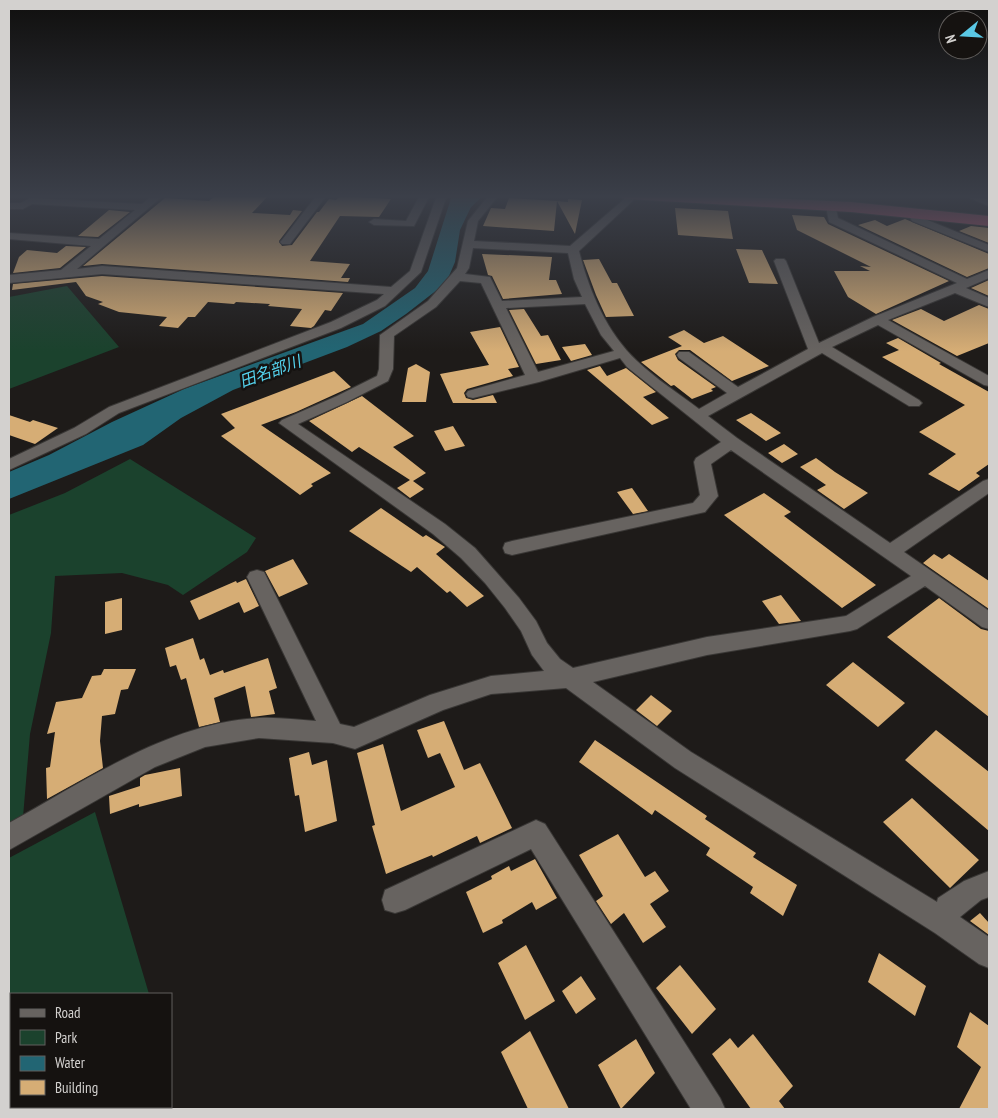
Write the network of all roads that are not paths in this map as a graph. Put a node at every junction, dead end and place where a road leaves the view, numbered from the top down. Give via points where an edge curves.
1 (97, 247) edge
2 (423, 247) edge
3 (467, 247) edge
4 (524, 247) edge
5 (576, 247) edge
6 (887, 247) edge
7 (573, 250) junction
8 (780, 261) dead end
9 (65, 272) junction
10 (989, 274) edge
11 (458, 277) junction
12 (9, 279) edge
13 (961, 285) junction
14 (396, 291) junction
15 (590, 300) junction
16 (989, 303) edge
17 (497, 305) junction
18 (878, 320) junction
19 (818, 349) junction
20 (624, 353) junction
21 (684, 355) dead end
22 (534, 379) junction
23 (989, 382) edge
24 (474, 394) dead end
25 (738, 394) junction
26 (914, 403) dead end
27 (697, 416) junction
28 (732, 442) junction
29 (9, 465) edge
30 (989, 485) edge
31 (512, 548) dead end
32 (888, 552) junction
33 (257, 577) dead end
34 (925, 577) junction
35 (989, 621) edge
36 (571, 678) junction
37 (333, 733) junction
38 (9, 838) edge
39 (989, 884) edge
40 (395, 900) dead end
41 (945, 923) junction
42 (989, 954) edge
43 (710, 1109) edge

1 - 9 street
2 - 14 street via 414,272
3 - 11 street
4 - 7 street
5 - 7 street
6 - 13 street
7 - 15 street via 580,279
8 - 19 street
9 - 12 street
9 - 14 street via 102,270
10 - 13 street
11 - 17 street via 486,280
11 - 36 street via 432,304 387,336 383,378 286,423 439,529 468,553 529,626 538,649
13 - 16 street
13 - 18 street
14 - 29 street via 362,313 114,410 80,431
15 - 17 street
15 - 20 street via 608,335
17 - 22 street
18 - 19 street
18 - 23 street
19 - 25 street
19 - 26 street
20 - 22 street
20 - 27 street via 632,364
21 - 25 street
22 - 24 street
25 - 27 street
27 - 28 street
28 - 31 street via 702,462 709,496 699,508
28 - 32 street
30 - 32 street
32 - 34 street
33 - 37 street
34 - 35 street
34 - 36 street via 850,623 707,646
36 - 37 street via 491,685 438,702 355,738
36 - 41 street via 683,760
37 - 38 street via 259,728 204,737 147,759
39 - 41 street via 972,890 948,908
40 - 43 street via 536,833
41 - 42 street

